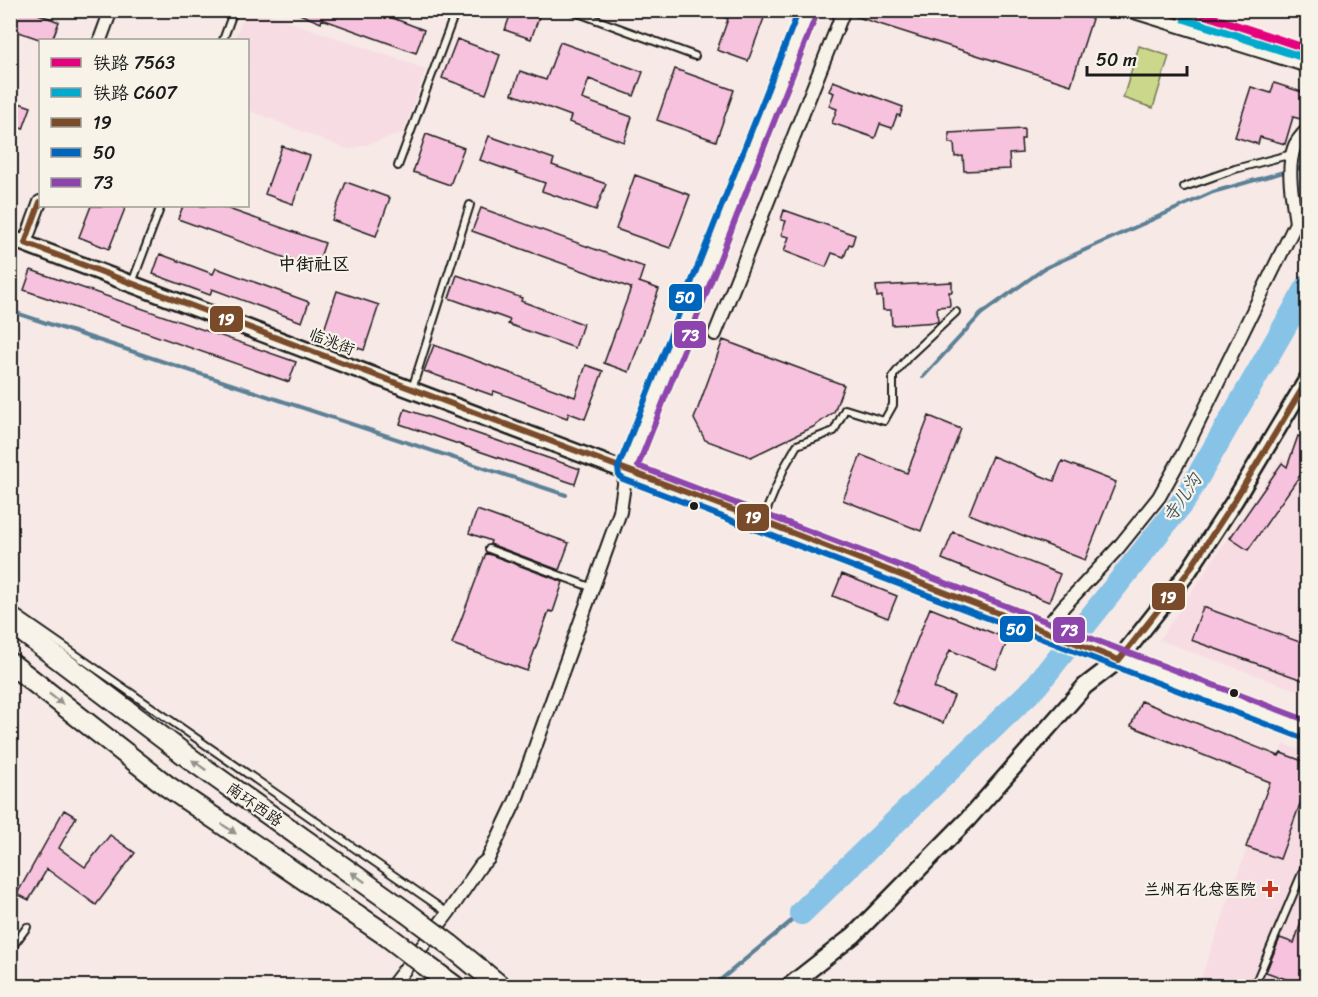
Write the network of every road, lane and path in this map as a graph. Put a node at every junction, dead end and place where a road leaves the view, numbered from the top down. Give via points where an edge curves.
1 (111, 10) edge
2 (234, 10) edge
3 (456, 10) edge
4 (570, 10) edge
5 (809, 10) edge
6 (844, 10) edge
7 (1128, 10) edge
8 (100, 39) edge
9 (223, 39) edge
10 (695, 56) dead end
11 (1308, 66) edge
12 (1308, 129) edge
13 (1292, 158) junction
14 (398, 166) dead end
15 (1184, 187) dead end
16 (39, 205) edge
17 (470, 205) dead end
18 (161, 207) edge
19 (10, 238) edge
20 (26, 243) junction
21 (132, 284) junction
22 (956, 312) dead end
23 (715, 334) dead end
24 (1308, 378) edge
25 (411, 390) junction
26 (626, 471) junction
27 (762, 522) junction
28 (489, 549) dead end
29 (593, 588) junction
30 (10, 609) edge
31 (10, 622) edge
32 (1048, 633) junction
33 (1113, 658) junction
34 (10, 663) edge
35 (1308, 731) edge
36 (1308, 859) edge
37 (448, 913) junction
38 (27, 927) dead end
39 (10, 950) edge
40 (1258, 984) edge
41 (392, 987) edge
42 (454, 987) edge
43 (500, 987) edge
44 (789, 987) edge
45 (1236, 987) edge

1 - 8 street
2 - 9 lane
3 - 14 lane
4 - 10 lane
5 - 26 main road
6 - 23 street
7 - 11 street
12 - 13 street via 1294,146
13 - 15 lane via 1234,169
13 - 32 street via 1296,223 1184,452 1160,496 1064,606
16 - 20 street
17 - 25 lane
18 - 21 lane
19 - 20 street, 临洮街
20 - 21 street, 临洮街
21 - 25 street, 临洮街
22 - 27 lane via 893,376 893,405 884,421 845,409 834,431 797,445
24 - 33 street via 1188,572
25 - 26 street, 临洮街
26 - 27 main road
26 - 29 street via 620,512
27 - 32 main road
28 - 29 lane
29 - 37 street via 516,800 488,859
30 - 37 lane
43 -> 31 highway, 南环西路, bridge via 406,912 192,760
32 - 33 main road
33 - 35 main road
33 - 44 street via 968,819 854,934
34 -> 42 highway, 南环西路, bridge via 167,786 386,935
36 - 40 lane
37 - 41 street
38 - 39 lane
40 - 45 lane

